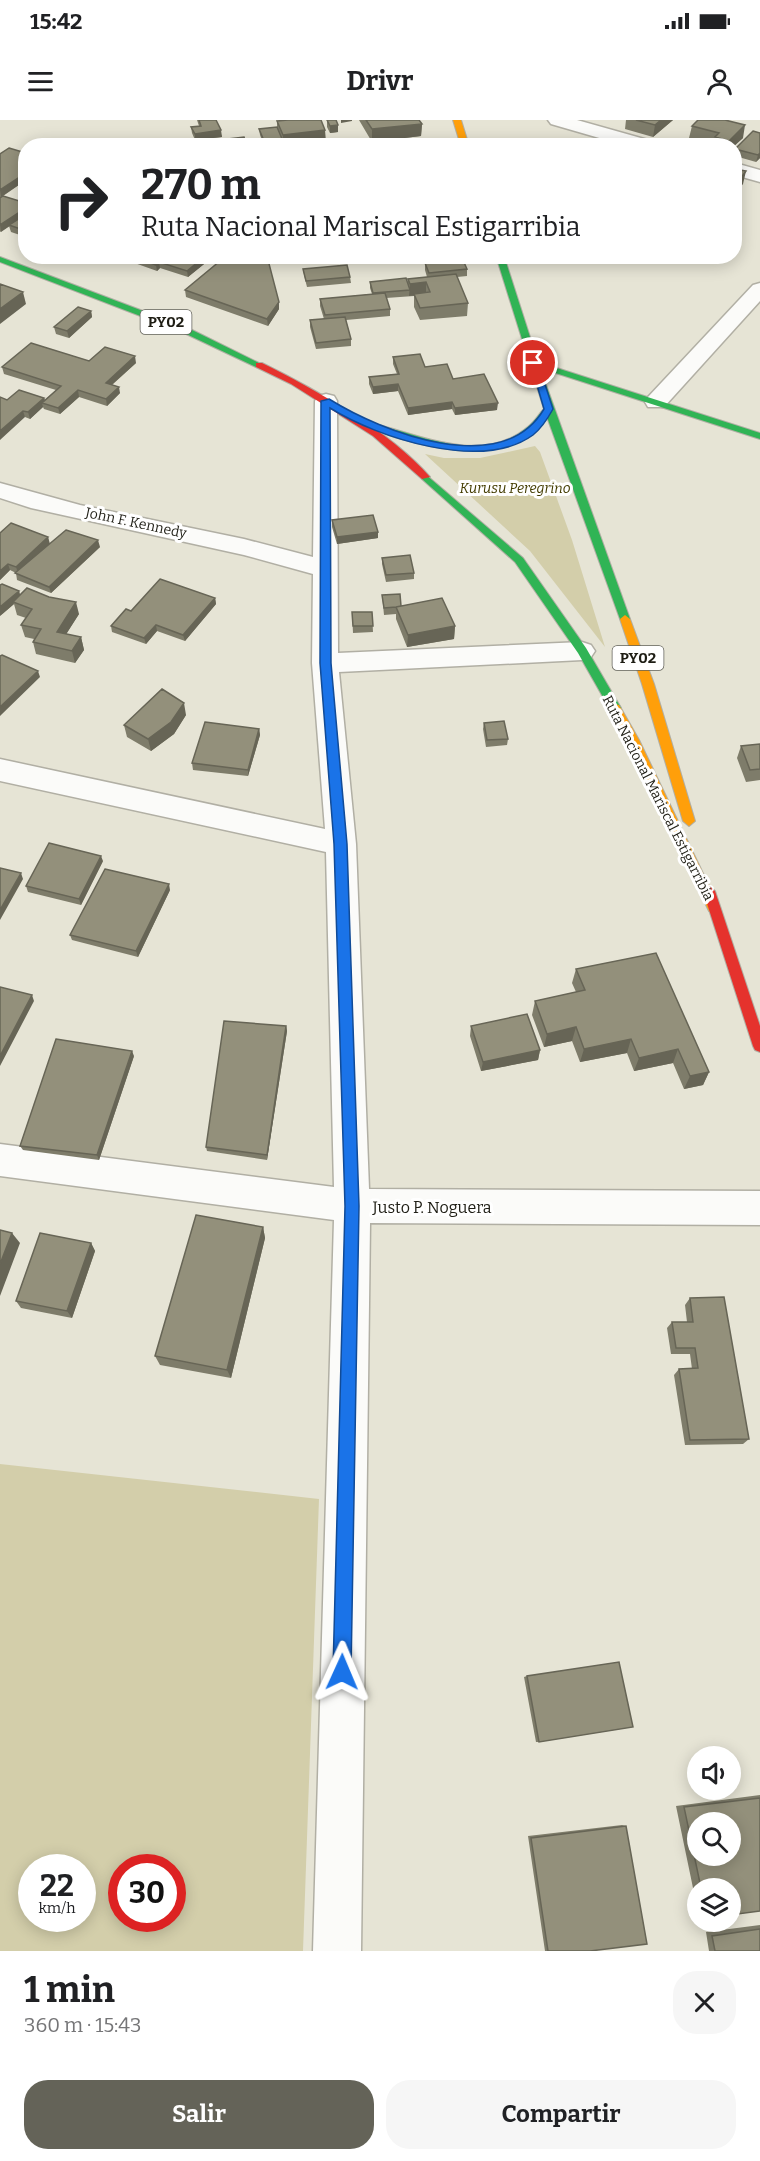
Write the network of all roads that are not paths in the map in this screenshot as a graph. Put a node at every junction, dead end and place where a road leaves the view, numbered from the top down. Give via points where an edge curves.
1 (457, 120) edge
2 (557, 120) edge
3 (463, 138) edge
4 (621, 138) edge
5 (742, 171) edge
6 (760, 176) edge
7 (0, 260) edge
8 (502, 264) edge
9 (760, 289) edge
10 (533, 363) junction
11 (326, 401) junction
12 (656, 402) junction
13 (549, 409) junction
14 (354, 419) junction
15 (760, 436) edge
16 (0, 490) edge
17 (325, 569) junction
18 (582, 651) junction
19 (325, 663) junction
20 (0, 770) edge
21 (340, 844) junction
22 (715, 911) junction
23 (760, 1046) edge
24 (0, 1160) edge
25 (352, 1206) junction
26 (760, 1208) edge
27 (337, 1951) edge

1 - 3 main road
2 - 4 street
5 - 6 street
7 - 11 main road, Ruta Nacional Mariscal Estigarribia / PY02 via 185,330 284,376
8 - 10 main road, PY02
9 - 12 street
10 - 12 main road
10 - 13 main road, PY02
11 - 14 main road, Ruta Nacional Mariscal Estigarribia / PY02
11 - 17 street
12 - 15 main road
13 - 14 main road via 530,433 509,442 460,449 426,444
13 - 22 main road, Ruta Nacional Mariscal Estigarribia / PY02 via 648,684
14 - 18 main road, Ruta Nacional Mariscal Estigarribia / PY02 via 519,560
16 - 17 street, John F. Kennedy via 73,510 274,553
17 - 19 street
18 - 19 street
18 - 22 main road, Ruta Nacional Mariscal Estigarribia / PY02 via 633,740
19 - 21 street
20 - 21 street
21 - 25 street
22 - 23 main road, Ruta Nacional Mariscal Estigarribia / PY02
24 - 25 street, Justo P. Noguera
25 - 26 street, Justo P. Noguera
25 - 27 street

